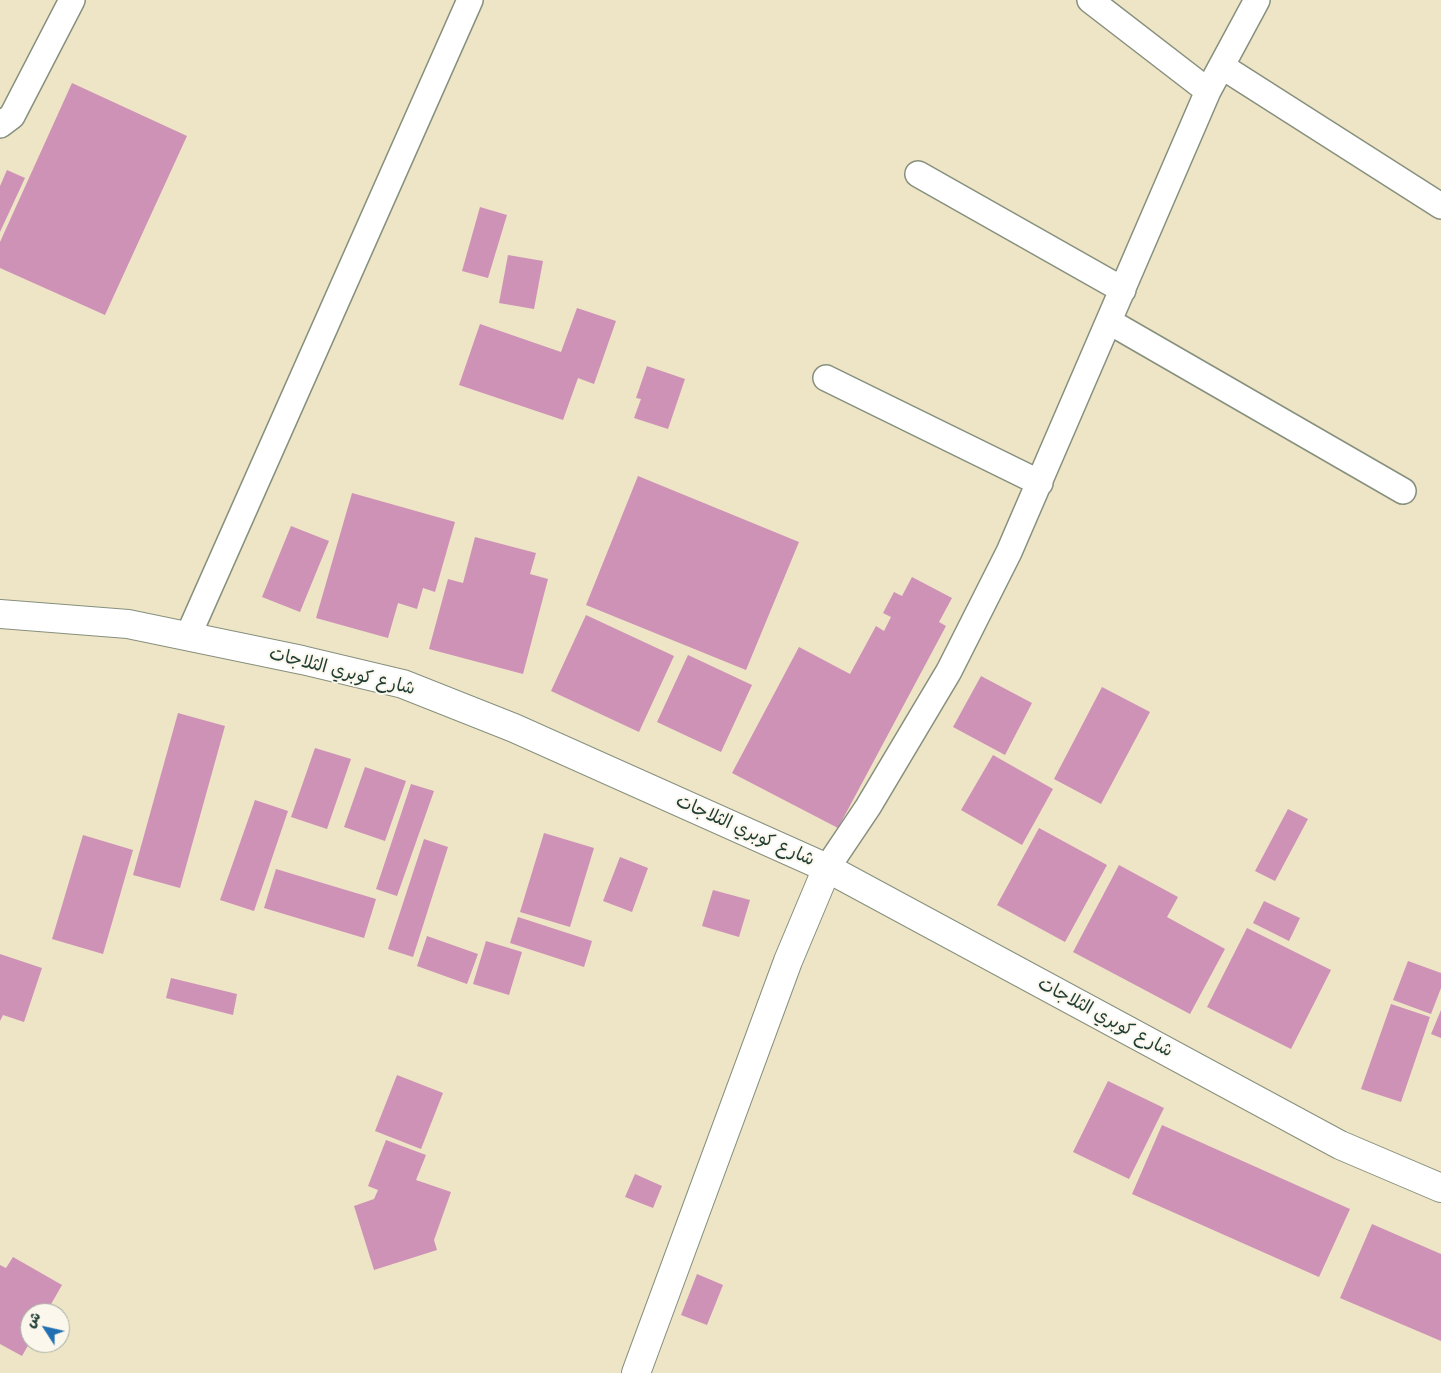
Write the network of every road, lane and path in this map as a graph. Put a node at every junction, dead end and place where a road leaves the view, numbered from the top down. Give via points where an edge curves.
1 (72, 0) edge
2 (470, 0) edge
3 (1090, 0) edge
4 (1257, 0) edge
5 (1223, 67) junction
6 (1208, 91) junction
7 (0, 125) edge
8 (918, 174) dead end
9 (1441, 206) edge
10 (1123, 290) junction
11 (1110, 322) junction
12 (826, 378) dead end
13 (1040, 484) junction
14 (1403, 491) dead end
15 (0, 614) edge
16 (188, 636) junction
17 (827, 868) junction
18 (1441, 1188) edge
19 (636, 1373) edge

1 - 7 street via 12,116
2 - 16 street
3 - 6 street
4 - 5 street
5 - 6 street
5 - 9 street
6 - 10 street
8 - 10 street
10 - 11 street
11 - 13 street
11 - 14 street
12 - 13 street
13 - 17 street via 950,671
15 - 16 main road, شارع كوبري الثلاجات via 128,624
16 - 17 main road, شارع كوبري الثلاجات via 403,684 514,728
17 - 18 main road, شارع كوبري الثلاجات via 1340,1145
17 - 19 main road via 788,961

